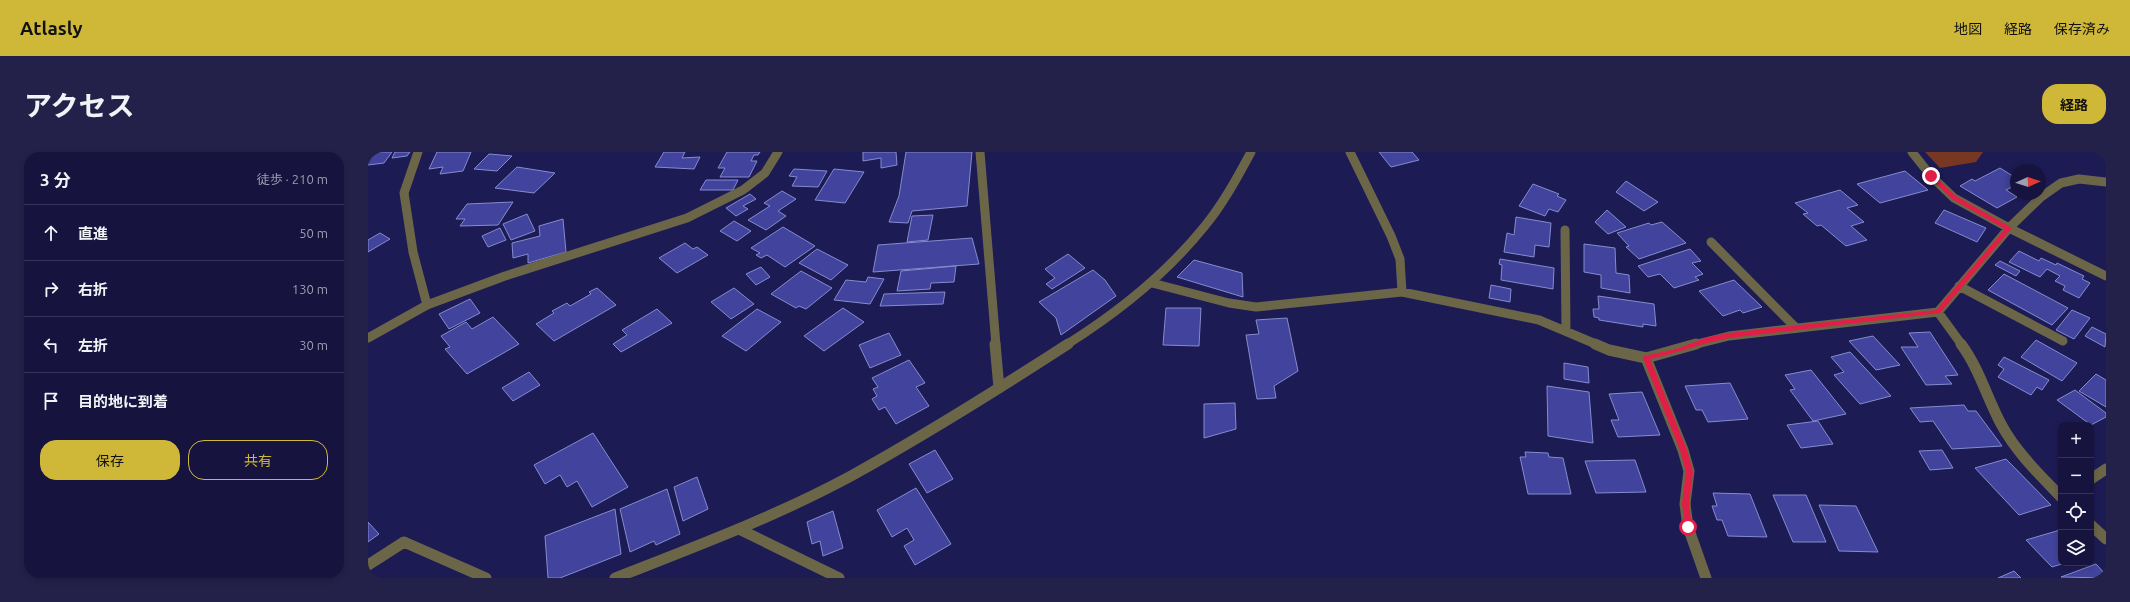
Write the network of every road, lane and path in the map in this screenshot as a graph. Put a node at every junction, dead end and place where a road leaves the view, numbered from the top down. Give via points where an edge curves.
1 (418, 152) edge
2 (778, 152) edge
3 (980, 152) edge
4 (1251, 152) edge
5 (1350, 152) edge
6 (1912, 152) edge
7 (2106, 182) edge
8 (2009, 228) junction
9 (1565, 230) dead end
10 (1711, 242) dead end
11 (2106, 276) edge
12 (1152, 282) junction
13 (1959, 286) junction
14 (1402, 292) junction
15 (427, 304) junction
16 (1938, 312) junction
17 (1796, 328) junction
18 (1566, 331) junction
19 (368, 338) edge
20 (2063, 341) dead end
21 (1646, 358) junction
22 (999, 388) junction
23 (2106, 469) edge
24 (2094, 477) edge
25 (2058, 494) edge
26 (2094, 528) edge
27 (738, 529) junction
28 (2106, 539) edge
29 (368, 565) edge
30 (486, 578) edge
31 (615, 578) edge
32 (839, 578) edge
33 (1706, 578) edge

1 - 15 street via 404,193 413,252
2 - 15 street via 765,173 743,190 688,218 505,276
3 - 22 street
4 - 12 street via 1227,195 1204,227
5 - 14 street via 1400,259
6 - 8 street via 1931,176 1954,198
7 - 8 street via 2078,180 2061,183
8 - 11 street
8 - 13 street
9 - 18 street
10 - 17 street
12 - 14 street via 1229,303 1256,307
12 - 22 street via 1079,337
13 - 16 street
13 - 20 street
14 - 18 street via 1539,320
15 - 19 street
16 - 17 street
16 - 25 street via 1970,356 2001,424 2025,460
17 - 21 street via 1708,340
18 - 21 street via 1609,350
21 - 33 street via 1683,450 1689,472 1685,504 1688,527
22 - 27 street via 850,476
23 - 24 street
26 - 28 street
27 - 31 street
27 - 32 street
29 - 30 street via 404,542

